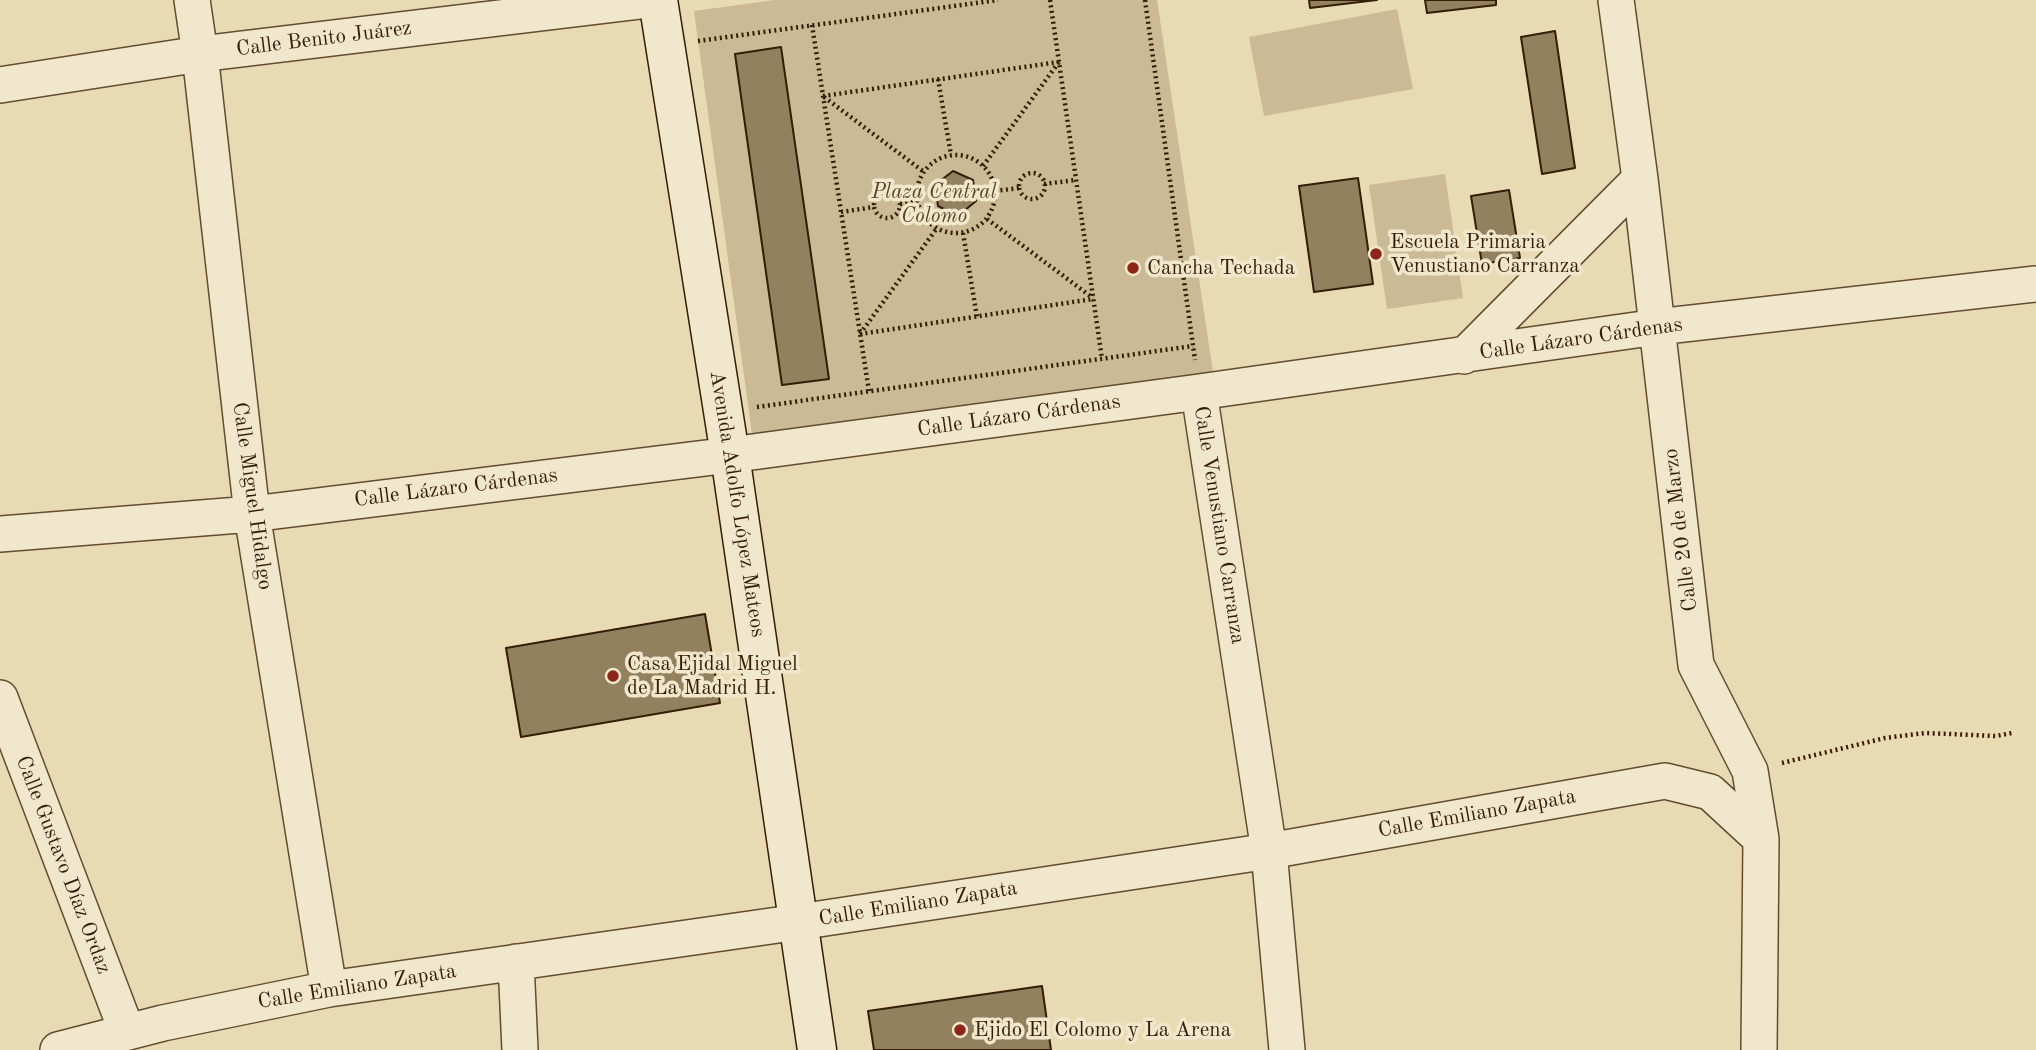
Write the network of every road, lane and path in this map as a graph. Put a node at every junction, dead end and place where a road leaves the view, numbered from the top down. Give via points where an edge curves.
1 (192, 0) edge
2 (649, 0) edge
3 (658, 0) edge
4 (998, 0) edge
5 (1050, 0) edge
6 (1145, 0) edge
7 (1616, 0) edge
8 (812, 26) junction
9 (666, 46) junction
10 (200, 54) junction
11 (1059, 62) junction
12 (938, 79) junction
13 (0, 85) edge
14 (823, 96) junction
15 (951, 155) junction
16 (983, 166) junction
17 (924, 172) junction
18 (1640, 179) junction
19 (1076, 180) junction
20 (1044, 184) junction
21 (1019, 188) junction
22 (995, 191) junction
23 (918, 201) junction
24 (900, 204) junction
25 (874, 207) junction
26 (841, 212) junction
27 (987, 219) junction
28 (937, 228) junction
29 (963, 233) junction
30 (2036, 284) edge
31 (1093, 299) junction
32 (977, 317) junction
33 (1657, 327) junction
34 (860, 334) junction
35 (1193, 346) junction
36 (1464, 356) junction
37 (1102, 359) junction
38 (869, 391) junction
39 (1199, 392) junction
40 (723, 412) junction
41 (730, 454) junction
42 (251, 514) junction
43 (0, 534) edge
44 (0, 698) edge
45 (2012, 733) dead end
46 (1750, 771) junction
47 (1761, 839) junction
48 (1269, 851) junction
49 (799, 922) junction
50 (516, 962) junction
51 (329, 989) junction
52 (127, 1032) junction
53 (58, 1050) edge
54 (520, 1050) edge
55 (817, 1050) edge
56 (1287, 1050) edge
57 (1759, 1050) edge

1 - 10 street, Calle Miguel Hidalgo
2 - 10 street, Calle Benito Juárez
3 - 9 main road, Avenida Adolfo López Mateos
4 - 8 path
5 - 11 path
6 - 35 path, Calle Venustiano Carranza
7 - 18 street, Calle 20 de Marzo
8 - 9 path
8 - 14 path
9 - 40 main road, Avenida Adolfo López Mateos
10 - 13 street, Calle Benito Juárez
10 - 42 street, Calle Miguel Hidalgo
11 - 12 path
11 - 16 path
11 - 19 path
12 - 14 path
12 - 15 path
14 - 17 path
14 - 26 path
15 - 16 path via 962,155
15 - 17 path
16 - 22 path
17 - 23 path
18 - 33 street, Calle 20 de Marzo
18 - 36 street
19 - 20 path
19 - 31 path
20 - 21 path via 1030,173 1020,180
20 - 21 path via 1041,196 1034,200 1023,196
21 - 22 path
22 - 27 path
23 - 24 path
23 - 28 path
24 - 25 path via 898,212 888,218 880,217
24 - 25 path via 885,192 877,196
25 - 26 path
26 - 34 path
27 - 29 path
27 - 31 path
28 - 29 path
28 - 34 path
29 - 32 path
30 - 33 street, Calle Lázaro Cárdenas
31 - 32 path
31 - 37 path
32 - 34 path
33 - 36 street, Calle Lázaro Cárdenas
33 - 46 street, Calle 20 de Marzo via 1696,665
34 - 38 path
35 - 37 path
35 - 39 path, Calle Venustiano Carranza
36 - 39 street, Calle Lázaro Cárdenas
37 - 38 path
38 - 40 path
39 - 41 street, Calle Lázaro Cárdenas
39 - 48 street, Calle Venustiano Carranza
40 - 41 main road, Avenida Adolfo López Mateos
41 - 42 street, Calle Lázaro Cárdenas
41 - 49 main road, Avenida Adolfo López Mateos
42 - 43 street, Calle Lázaro Cárdenas
42 - 51 street, Calle Miguel Hidalgo
44 - 52 street, Calle Gustavo Díaz Ordaz
45 - 46 path via 1885,738
46 - 47 street, Calle 20 de Marzo
47 - 48 street, Calle Emiliano Zapata via 1710,792 1665,781
47 - 57 street, Calle 20 de Marzo
48 - 49 street, Calle Emiliano Zapata
48 - 56 street, Calle Venustiano Carranza
49 - 50 street, Calle Emiliano Zapata
49 - 55 main road, Avenida Adolfo López Mateos
50 - 51 street, Calle Emiliano Zapata
50 - 54 street
51 - 52 street, Calle Emiliano Zapata
52 - 53 street, Calle Emiliano Zapata

